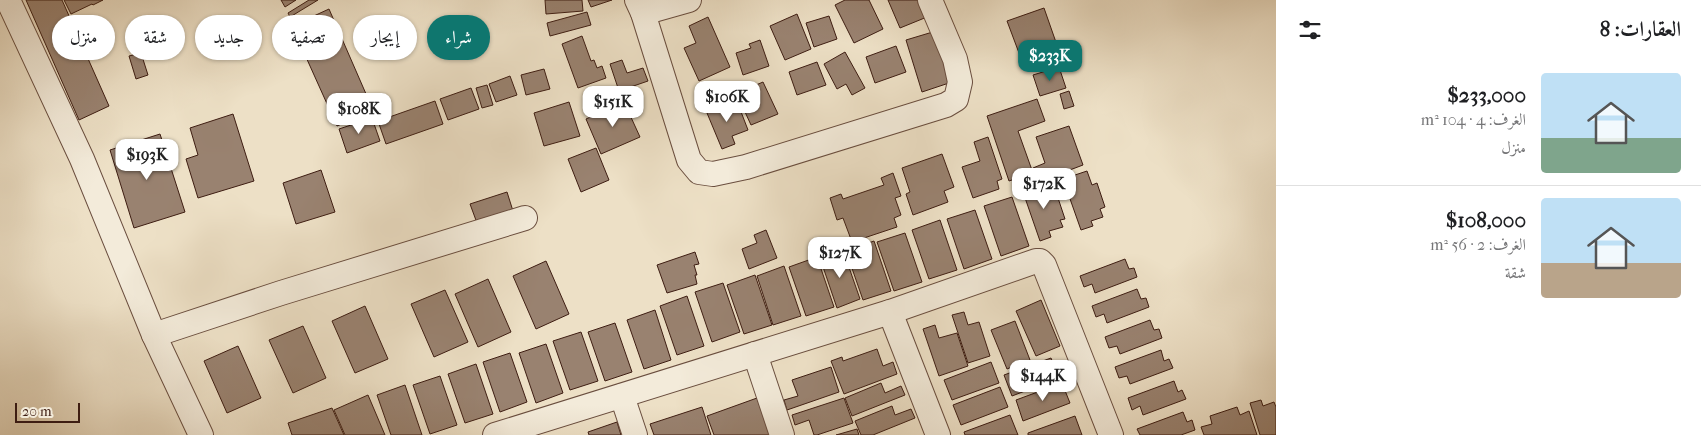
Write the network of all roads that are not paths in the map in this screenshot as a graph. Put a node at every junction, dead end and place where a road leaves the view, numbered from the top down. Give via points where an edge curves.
1 (8, 0) edge
2 (689, 0) edge
3 (930, 0) edge
4 (640, 7) edge
5 (525, 218) dead end
6 (890, 312) junction
7 (154, 335) junction
8 (755, 354) junction
9 (622, 396) junction
10 (200, 435) edge
11 (495, 435) edge
12 (635, 435) edge
13 (782, 435) edge
14 (938, 435) edge
15 (1111, 435) edge

1 - 7 street via 82,159
2 - 4 street
3 - 4 street via 955,59 960,82 956,98 946,105 713,174 699,172 689,160
5 - 7 street
6 - 8 street
6 - 14 street
6 - 15 street via 1036,261 1043,263
7 - 10 street
8 - 9 street
8 - 13 street
9 - 11 street
9 - 12 street

